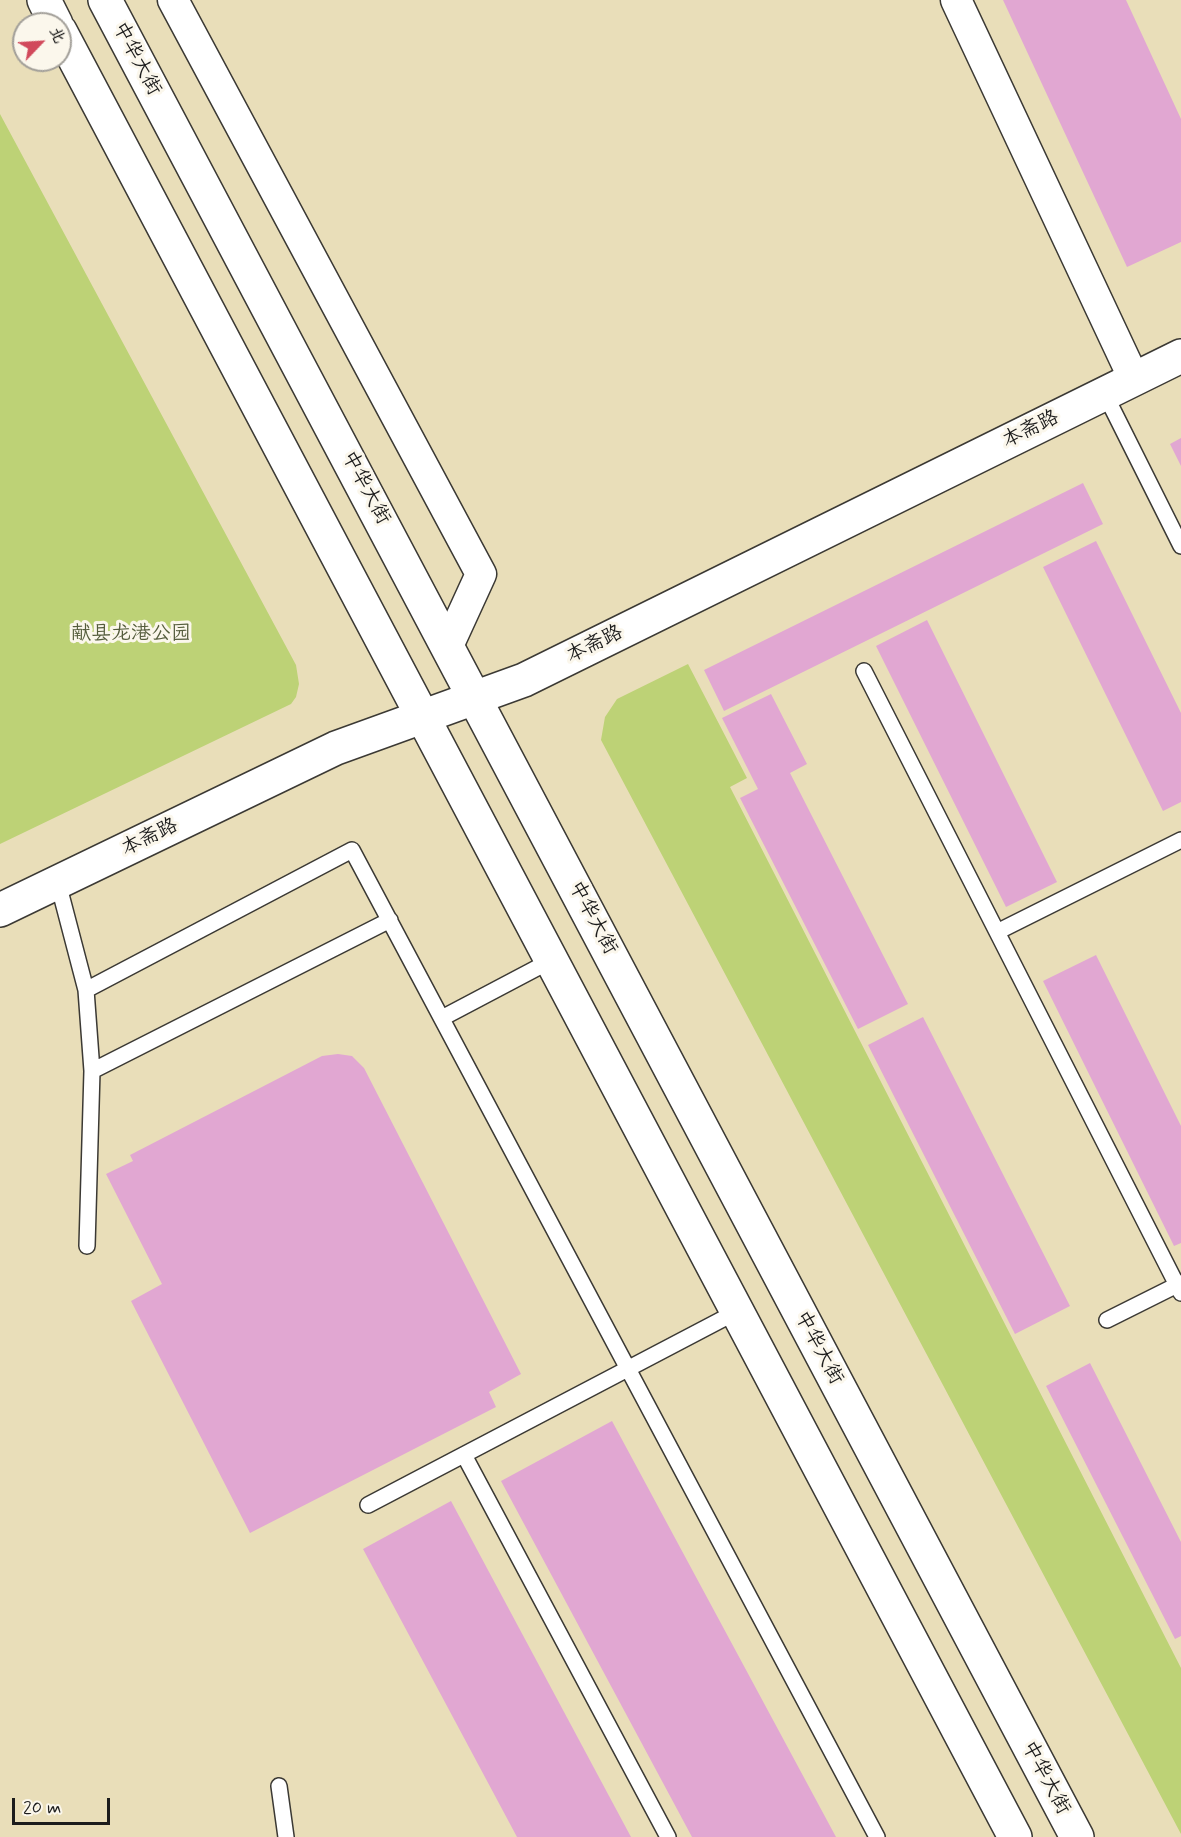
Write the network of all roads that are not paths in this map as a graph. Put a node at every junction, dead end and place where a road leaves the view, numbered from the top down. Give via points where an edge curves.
1 (105, 0) edge
2 (173, 0) edge
3 (956, 0) edge
4 (72, 54) edge
5 (1181, 356) edge
6 (1134, 379) junction
7 (1105, 394) junction
8 (1181, 546) edge
9 (448, 646) junction
10 (864, 671) dead end
11 (475, 697) junction
12 (424, 716) junction
13 (1181, 840) edge
14 (58, 883) junction
15 (0, 910) edge
16 (390, 920) junction
17 (997, 932) junction
18 (552, 960) junction
19 (86, 990) junction
20 (442, 1018) junction
21 (92, 1071) junction
22 (87, 1246) dead end
23 (1180, 1287) edge
24 (738, 1311) junction
25 (1107, 1320) dead end
26 (628, 1369) junction
27 (464, 1455) junction
28 (368, 1505) dead end
29 (279, 1786) dead end
30 (1008, 1834) edge
31 (286, 1837) edge
32 (668, 1837) edge
33 (877, 1837) edge
34 (1077, 1837) edge

1 - 9 main road, 中华大街
2 - 9 street via 481,574
3 - 6 street
4 - 12 main road
5 - 6 main road, 本斋路
6 - 7 main road, 本斋路
7 - 8 lane
7 - 11 main road, 本斋路 via 524,680
9 - 11 main road, 中华大街
10 - 17 lane
11 - 12 main road, 本斋路
11 - 34 main road, 中华大街
12 - 14 main road, 本斋路 via 336,748
12 - 18 main road
13 - 17 lane
14 - 15 main road, 本斋路
14 - 19 lane
16 - 19 lane via 352,850
16 - 20 lane
16 - 21 lane
17 - 23 lane
18 - 20 lane
18 - 24 main road
19 - 21 lane
20 - 26 lane
21 - 22 lane
23 - 25 lane
24 - 26 lane
24 - 30 main road
26 - 27 lane
26 - 33 lane
27 - 28 lane
27 - 32 lane
29 - 31 lane

